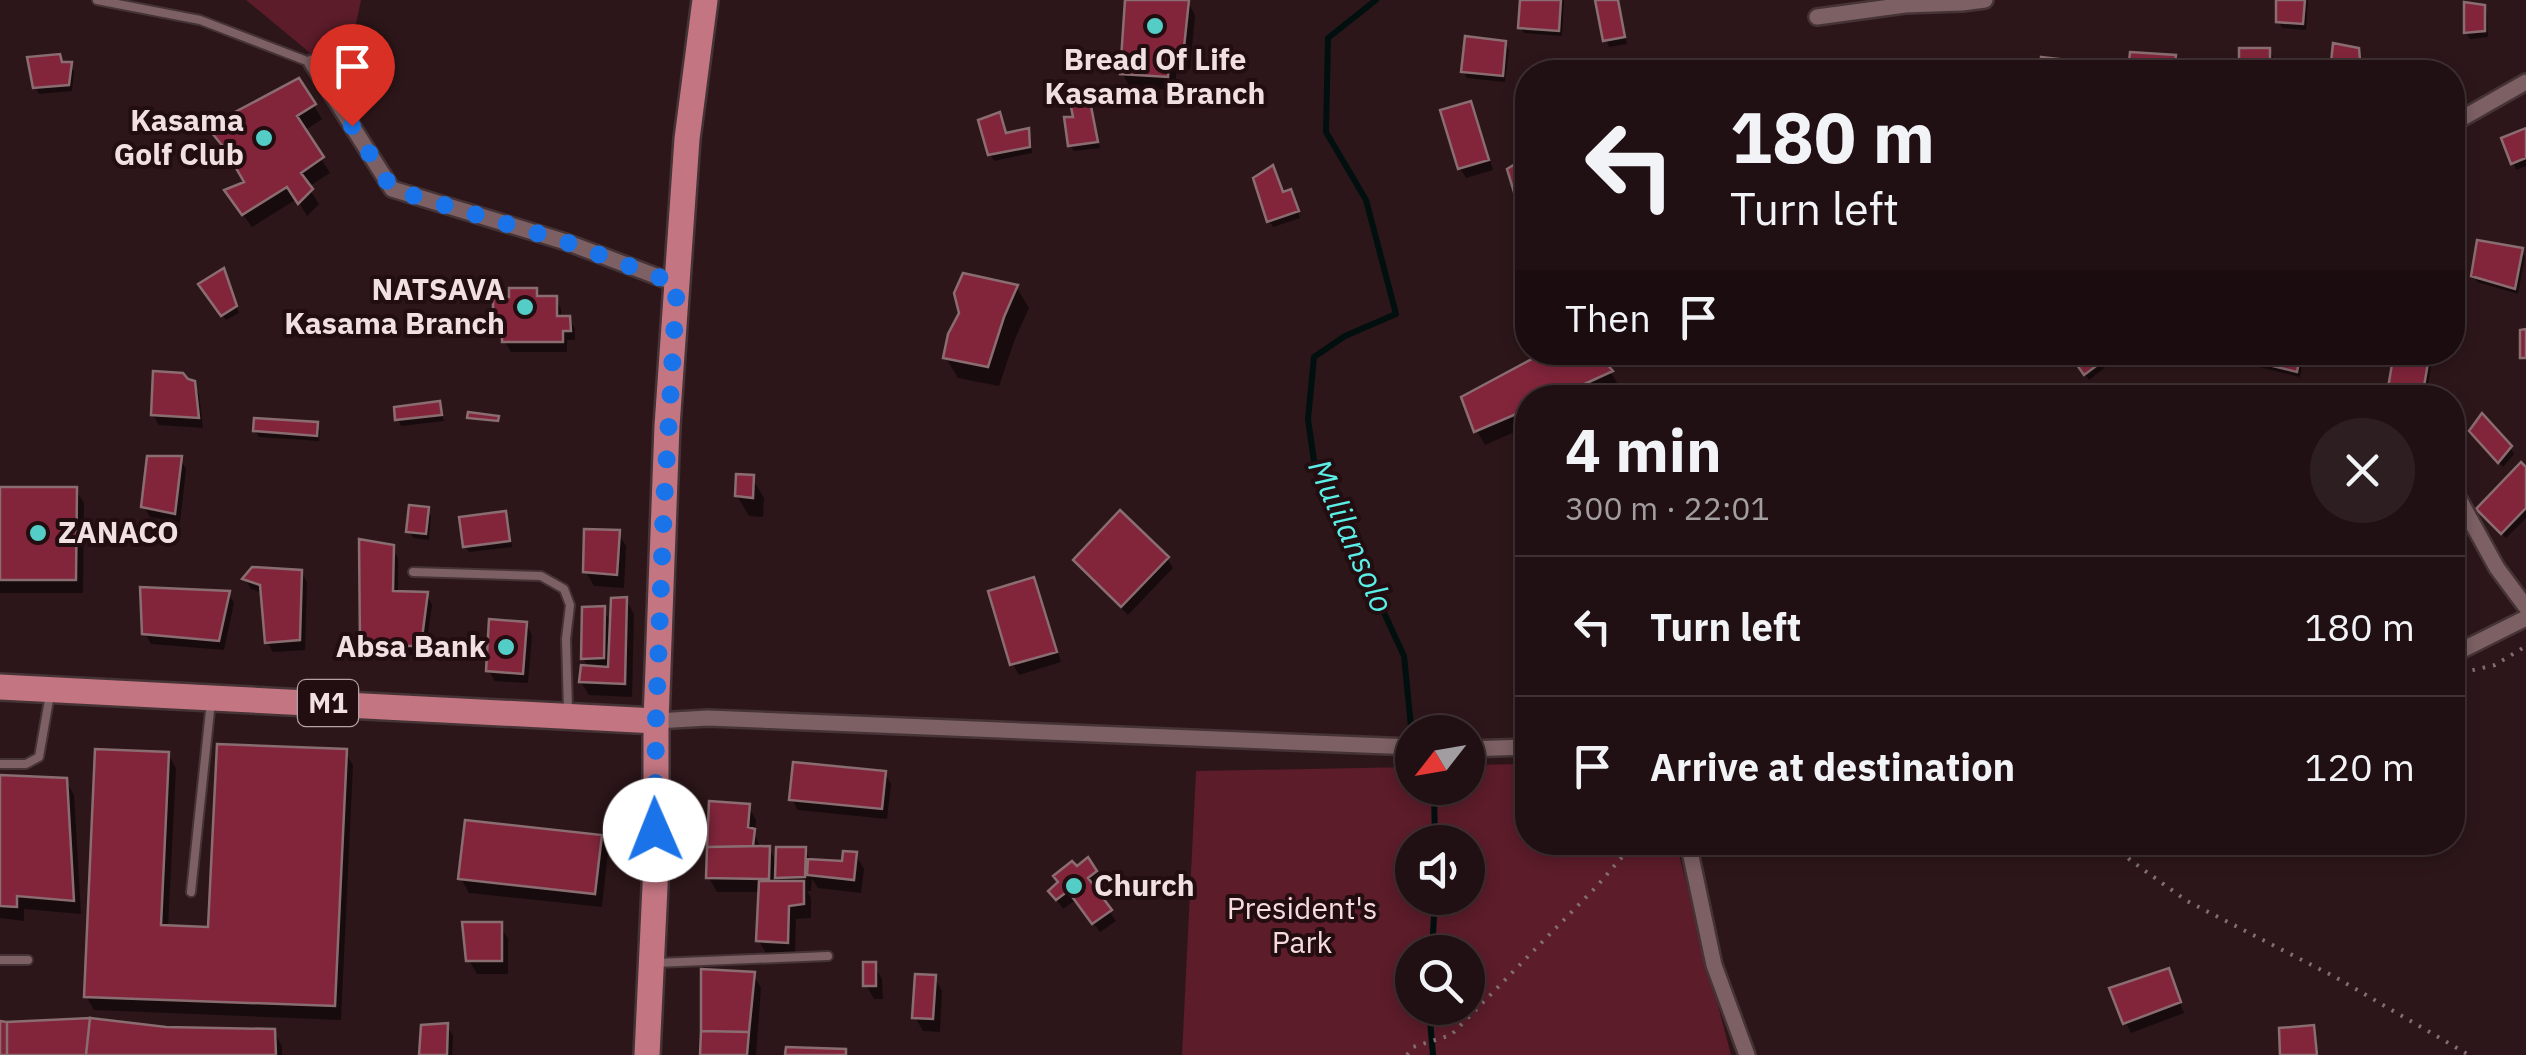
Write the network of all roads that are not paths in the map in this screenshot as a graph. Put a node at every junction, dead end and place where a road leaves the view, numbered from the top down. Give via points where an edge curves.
1 (97, 0) edge
2 (705, 0) edge
3 (1985, 0) edge
4 (1817, 17) dead end
5 (312, 63) joint
6 (2526, 82) edge
7 (2465, 117) edge
8 (677, 284) junction
9 (2465, 510) edge
10 (412, 572) dead end
11 (2526, 608) edge
12 (2526, 618) edge
13 (2465, 648) edge
14 (0, 688) edge
15 (51, 690) junction
16 (212, 697) junction
17 (568, 715) junction
18 (656, 720) junction
19 (1395, 746) edge
20 (1515, 747) edge
21 (1485, 748) edge
22 (0, 764) edge
23 (1691, 855) edge
24 (190, 892) dead end
25 (828, 956) dead end
26 (0, 960) edge
27 (28, 960) dead end
28 (651, 963) junction
29 (647, 1055) edge
30 (1747, 1055) edge

1 - 5 lane via 200,20
2 - 8 main road via 686,139
3 - 4 street
5 - 8 street via 392,189
6 - 7 street
8 - 18 main road
9 - 11 street
10 - 17 lane via 541,576 564,589 570,605
12 - 13 street
14 - 15 main road, M1
15 - 16 main road, M1
15 - 22 lane via 39,757
16 - 17 main road, M1
16 - 24 lane
17 - 18 main road, M1
18 - 19 street
18 - 28 main road
20 - 21 street
23 - 30 street via 1714,965
25 - 28 lane
26 - 27 lane
28 - 29 main road

